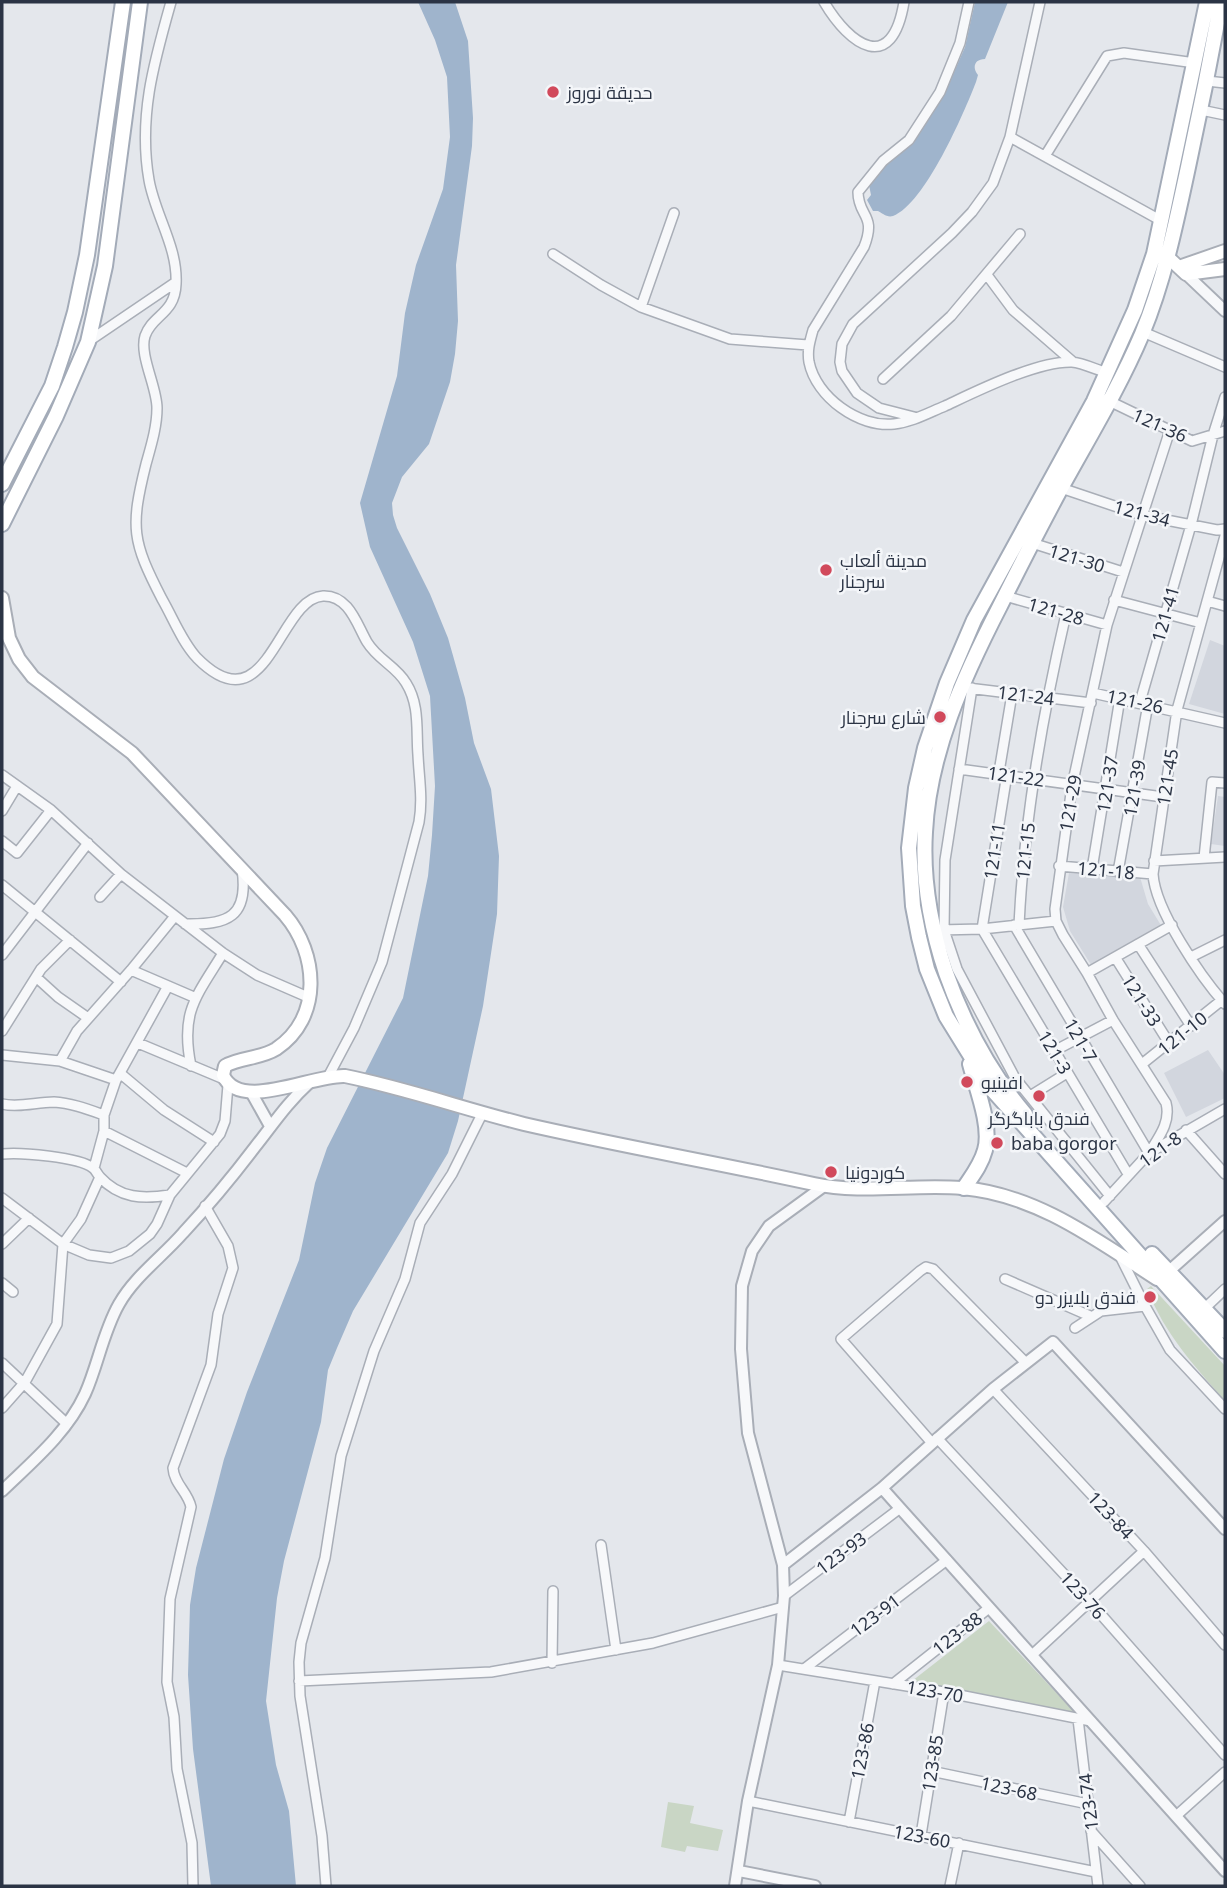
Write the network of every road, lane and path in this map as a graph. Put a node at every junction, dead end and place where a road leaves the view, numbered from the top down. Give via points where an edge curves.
1 (123, 2) edge
2 (140, 2) edge
3 (171, 2) edge
4 (824, 2) edge
5 (904, 2) edge
6 (969, 2) edge
7 (1040, 2) edge
8 (1207, 2) edge
9 (1222, 2) edge
10 (1195, 63) junction
11 (1207, 81) junction
12 (1225, 83) edge
13 (1201, 110) junction
14 (1225, 115) edge
15 (1010, 137) junction
16 (1045, 156) junction
17 (674, 213) dead end
18 (1160, 220) junction
19 (1020, 234) dead end
20 (1225, 251) edge
21 (553, 254) dead end
22 (1171, 263) junction
23 (1225, 269) edge
24 (987, 275) junction
25 (176, 282) junction
26 (641, 307) junction
27 (1225, 311) edge
28 (1143, 332) junction
29 (88, 342) junction
30 (808, 345) junction
31 (1073, 362) junction
32 (1225, 367) edge
33 (1108, 373) junction
34 (883, 379) dead end
35 (1225, 397) edge
36 (1104, 399) junction
37 (919, 417) junction
38 (1170, 430) junction
39 (1225, 431) edge
40 (1213, 435) junction
41 (2, 484) edge
42 (1061, 488) junction
43 (1141, 515) junction
44 (2, 524) edge
45 (1191, 525) junction
46 (1225, 529) edge
47 (1225, 536) edge
48 (1032, 543) junction
49 (1123, 572) junction
50 (1005, 596) junction
51 (2, 598) edge
52 (1114, 600) junction
53 (1207, 601) junction
54 (1225, 606) edge
55 (1066, 614) junction
56 (1165, 614) junction
57 (1201, 623) junction
58 (4, 625) edge
59 (1107, 625) junction
60 (967, 688) junction
61 (1012, 694) junction
62 (1092, 698) junction
63 (1119, 698) junction
64 (1046, 699) junction
65 (1144, 703) junction
66 (1177, 710) junction
67 (1225, 723) edge
68 (959, 769) junction
69 (1003, 773) junction
70 (2, 775) edge
71 (1035, 778) junction
72 (1225, 783) edge
73 (18, 786) junction
74 (1072, 786) junction
75 (1106, 789) junction
76 (1134, 793) junction
77 (1163, 797) junction
78 (51, 810) junction
79 (2, 811) edge
80 (2, 841) edge
81 (88, 844) junction
82 (1225, 857) edge
83 (1203, 859) junction
84 (1154, 861) junction
85 (1059, 866) junction
86 (242, 869) junction
87 (1092, 869) junction
88 (1118, 872) junction
89 (121, 874) junction
90 (1153, 874) junction
91 (2, 885) edge
92 (100, 897) dead end
93 (35, 912) junction
94 (175, 916) junction
95 (1056, 921) junction
96 (185, 924) junction
97 (1016, 925) junction
98 (1172, 925) junction
99 (982, 929) junction
100 (939, 930) junction
101 (70, 940) junction
102 (1225, 940) edge
103 (1138, 944) junction
104 (223, 953) junction
105 (2, 955) edge
106 (1115, 957) junction
107 (1191, 957) junction
108 (131, 970) junction
109 (1087, 973) junction
110 (36, 977) junction
111 (121, 982) junction
112 (168, 986) junction
113 (196, 998) junction
114 (310, 998) junction
115 (1224, 1002) edge
116 (89, 1018) junction
117 (1113, 1020) junction
118 (1191, 1026) junction
119 (2, 1031) edge
120 (1079, 1037) junction
121 (138, 1043) junction
122 (1169, 1043) junction
123 (965, 1050) junction
124 (1054, 1051) junction
125 (2, 1055) edge
126 (60, 1060) junction
127 (1142, 1064) junction
128 (191, 1066) junction
129 (1068, 1073) junction
130 (329, 1075) junction
131 (119, 1077) junction
132 (314, 1079) junction
133 (226, 1082) junction
134 (250, 1092) junction
135 (1030, 1096) junction
136 (2, 1104) edge
137 (1225, 1109) edge
138 (480, 1113) junction
139 (104, 1115) junction
140 (270, 1126) junction
141 (1186, 1130) junction
142 (104, 1131) junction
143 (214, 1142) junction
144 (1149, 1153) junction
145 (2, 1154) edge
146 (94, 1168) junction
147 (187, 1173) junction
148 (1128, 1174) junction
149 (1225, 1174) edge
150 (100, 1177) junction
151 (824, 1186) junction
152 (964, 1188) junction
153 (170, 1195) junction
154 (2, 1198) edge
155 (1107, 1199) junction
156 (205, 1206) junction
157 (29, 1218) junction
158 (1225, 1221) edge
159 (2, 1244) edge
160 (63, 1244) junction
161 (1137, 1244) junction
162 (1120, 1255) junction
163 (1005, 1279) dead end
164 (1168, 1279) junction
165 (2, 1283) edge
166 (1225, 1289) edge
167 (13, 1292) dead end
168 (1144, 1306) junction
169 (1204, 1309) junction
170 (1090, 1316) junction
171 (1075, 1328) dead end
172 (1225, 1331) edge
173 (1225, 1351) edge
174 (1025, 1362) junction
175 (2, 1363) edge
176 (25, 1382) junction
177 (993, 1389) junction
178 (2, 1408) edge
179 (1225, 1409) edge
180 (67, 1424) junction
181 (935, 1440) junction
182 (882, 1488) junction
183 (2, 1491) edge
184 (899, 1509) junction
185 (1225, 1529) edge
186 (601, 1545) dead end
187 (1144, 1551) junction
188 (947, 1560) junction
189 (783, 1565) junction
190 (553, 1591) dead end
191 (1089, 1601) junction
192 (783, 1602) junction
193 (989, 1608) junction
194 (1225, 1645) edge
195 (616, 1650) junction
196 (1032, 1655) junction
197 (552, 1663) junction
198 (778, 1665) junction
199 (804, 1670) junction
200 (299, 1681) junction
201 (876, 1681) junction
202 (892, 1684) junction
203 (944, 1692) junction
204 (1078, 1719) junction
205 (1091, 1721) junction
206 (1225, 1755) edge
207 (931, 1771) junction
208 (1225, 1772) edge
209 (748, 1801) junction
210 (1087, 1804) junction
211 (1176, 1816) junction
212 (849, 1822) junction
213 (1091, 1830) junction
214 (920, 1835) junction
215 (959, 1843) junction
216 (739, 1871) junction
217 (1225, 1871) edge
218 (1096, 1872) junction
219 (193, 1886) edge
220 (326, 1886) edge
221 (735, 1886) edge
222 (815, 1886) edge
223 (950, 1886) edge
224 (1098, 1886) edge
225 (1140, 1886) edge

1 - 41 main road via 75,312 51,386
2 - 29 main road via 107,252
3 - 25 street via 145,114 149,180 173,256
4 - 5 street via 847,34 867,47 877,47 898,27
6 - 30 street via 960,43 940,92 909,141 883,161 859,190 870,232 818,319
7 - 15 street
8 - 10 main road
9 - 11 main road
10 - 16 street via 1124,53 1107,56
10 - 18 main road
11 - 12 street
11 - 13 main road
13 - 14 street
13 - 22 main road
15 - 16 street
15 - 37 street via 993,183 972,212 853,324 842,344 842,371 857,393 891,412
16 - 18 street
17 - 26 street
18 - 22 main road
19 - 24 street
20 - 22 main road
21 - 26 street
22 - 23 main road
22 - 27 street
22 - 28 main road
22 - 33 main road via 1135,310
24 - 31 street via 1013,310
24 - 34 street via 951,316
25 - 29 street
25 - 130 street via 174,299 144,341 157,416 138,495 135,529 144,565 186,643 216,673 243,678 275,648 303,607 316,597 328,596 351,611 372,650 398,672 414,701 422,797 419,822 382,962
26 - 30 street via 730,339
28 - 32 street
28 - 36 main road
29 - 44 main road
30 - 37 street via 815,377 846,410 882,424
31 - 33 street
31 - 37 street via 982,388
33 - 36 main road
35 - 40 street, 121-41
36 - 38 street, 121-36
36 - 42 main road
36 - 123 main road via 974,620 947,683 916,788 909,848 919,937 946,1016
38 - 40 street, 121-36 via 1192,440
38 - 43 street, 121-29
39 - 40 street, 121-36
40 - 45 street, 121-41
42 - 43 street, 121-34
42 - 48 main road
43 - 45 street, 121-34
43 - 49 street, 121-29
45 - 46 street, 121-34
45 - 56 street, 121-41
47 - 53 street, 121-45
48 - 49 street, 121-30
48 - 50 main road
49 - 52 street, 121-29
50 - 55 street, 121-28
50 - 60 main road
51 - 58 main road
52 - 56 street
52 - 59 street, 121-29
53 - 54 street
53 - 57 street, 121-45
55 - 59 street, 121-28
55 - 64 street, 121-15
56 - 57 street
56 - 65 street, 121-41
57 - 66 street, 121-45
58 - 86 main road via 33,677 132,753
59 - 62 street, 121-29
60 - 61 street, 121-24
60 - 68 street
60 - 100 main road via 941,743 925,832 926,886
61 - 64 street, 121-24
61 - 69 street, 121-11
62 - 63 street, 121-26
62 - 64 street, 121-24
62 - 74 street, 121-29
63 - 65 street, 121-26
63 - 75 street, 121-37
64 - 71 street, 121-15
65 - 66 street, 121-26
65 - 76 street, 121-39
66 - 67 street, 121-26
66 - 77 street, 121-45
68 - 69 street, 121-22
68 - 100 street
69 - 71 street, 121-22
69 - 99 street, 121-11
70 - 73 street
71 - 74 street, 121-22
71 - 97 street, 121-15
72 - 83 street via 1212,782
73 - 78 street
73 - 79 street
74 - 75 street, 121-22
74 - 85 street, 121-29
75 - 76 street, 121-22
75 - 87 street, 121-37
76 - 77 street, 121-22
76 - 88 street, 121-39
77 - 84 street, 121-45
78 - 80 street via 17,853
78 - 81 street
81 - 89 street
81 - 93 street
82 - 83 street
83 - 84 street
84 - 90 street, 121-45
85 - 87 street, 121-18
85 - 95 street, 121-29
86 - 96 street via 244,895 230,916 207,924
86 - 114 main road via 299,935 309,964
87 - 88 street, 121-18
88 - 90 street, 121-18
89 - 92 street
89 - 94 street
90 - 98 street, 121-45
91 - 93 street
93 - 101 street
93 - 105 street
94 - 96 street
94 - 108 street
95 - 97 street
95 - 109 street
96 - 104 street
97 - 99 street
97 - 120 street, 121-7
98 - 103 street
98 - 107 street, 121-45
99 - 100 street
99 - 124 street, 121-3
100 - 135 street via 1015,1078
100 - 155 main road via 956,1000 979,1047 1021,1109
101 - 110 street
101 - 111 street
102 - 107 street
103 - 106 street
103 - 118 street
104 - 113 street
104 - 114 street via 257,975
106 - 109 street
106 - 122 street, 121-33
107 - 115 street, 121-45
108 - 111 street
108 - 112 street
109 - 117 street
110 - 116 street
110 - 119 street
111 - 116 street
112 - 113 street
112 - 121 street
113 - 128 street via 186,1028
114 - 133 main road via 304,1018 286,1041 262,1055 226,1065 222,1071
115 - 118 street, 121-10
116 - 126 street
117 - 120 street
117 - 127 street
118 - 122 street, 121-10
120 - 124 street
120 - 144 street, 121-7
121 - 128 street
121 - 131 street
122 - 127 street, 121-10
123 - 152 main road via 985,1120 987,1147
123 - 161 main road via 990,1087
124 - 129 street, 121-3
125 - 126 street
126 - 131 street
127 - 144 street via 1168,1109 1166,1123
128 - 133 street
129 - 135 street
129 - 148 street, 121-3
130 - 132 main road
130 - 138 main road via 349,1076
131 - 139 street
131 - 143 street
132 - 134 main road
132 - 140 street
133 - 134 main road
133 - 143 street via 223,1128
134 - 140 street
135 - 155 street
136 - 139 street via 65,1103
137 - 141 street, 121-8
138 - 151 main road via 595,1141
138 - 200 street via 452,1174 419,1223 405,1279 357,1404 335,1484 321,1575 303,1633
139 - 142 street
140 - 156 street
141 - 144 street, 121-8
141 - 149 street
142 - 146 street
142 - 147 street
143 - 147 street
144 - 148 street, 121-8
145 - 146 street via 62,1159
146 - 150 street
147 - 153 street
148 - 155 street, 121-8
150 - 153 street via 119,1192 138,1198
150 - 160 street via 81,1219
151 - 152 main road
151 - 189 street via 762,1234 748,1262 740,1298 748,1433
152 - 162 main road via 1040,1210
153 - 160 street via 150,1234 120,1257 89,1255
154 - 157 street
155 - 161 main road
156 - 180 street via 121,1300 85,1395
156 - 219 street via 228,1246 233,1268 218,1314 211,1366 173,1468 191,1507 170,1600 167,1675 177,1769 191,1836
157 - 159 street
157 - 160 street
158 - 164 street
160 - 176 street via 57,1324
161 - 164 main road
162 - 164 main road
162 - 168 street
163 - 170 street
164 - 169 main road
164 - 173 main road
165 - 167 street
166 - 169 street
168 - 170 street
168 - 179 street via 1170,1350
169 - 172 main road
170 - 171 street
174 - 177 street
174 - 181 street, 123-76 via 926,1267 841,1339
174 - 185 street via 1053,1342
175 - 176 street
176 - 178 street
176 - 180 street
177 - 181 street
177 - 187 street, 123-84
180 - 183 street
181 - 182 street
181 - 191 street, 123-76
182 - 184 street
182 - 189 street
184 - 188 street
184 - 192 street, 123-93
186 - 195 street
187 - 191 street
187 - 194 street, 123-84
188 - 193 street
188 - 199 street, 123-91
189 - 192 street
190 - 197 street
191 - 196 street
191 - 206 street, 123-76
192 - 195 street
192 - 198 street
193 - 196 street
193 - 202 street, 123-88
195 - 197 street
196 - 205 street
197 - 200 street via 491,1672
198 - 199 street, 123-70
198 - 209 street
199 - 201 street, 123-70
200 - 220 street
201 - 202 street, 123-70
201 - 212 street, 123-86
202 - 203 street, 123-70
203 - 204 street, 123-70
203 - 207 street, 123-85
204 - 205 street, 123-70
204 - 210 street, 123-74
205 - 211 street
207 - 210 street, 123-68
207 - 214 street, 123-85
208 - 211 street
209 - 212 street, 123-60
209 - 216 street
210 - 213 street, 123-74
211 - 217 street
212 - 214 street, 123-60
213 - 218 street, 123-74
213 - 225 street
214 - 215 street, 123-60
215 - 218 street, 123-60
215 - 223 street
216 - 221 street
216 - 222 street
218 - 224 street, 123-74

